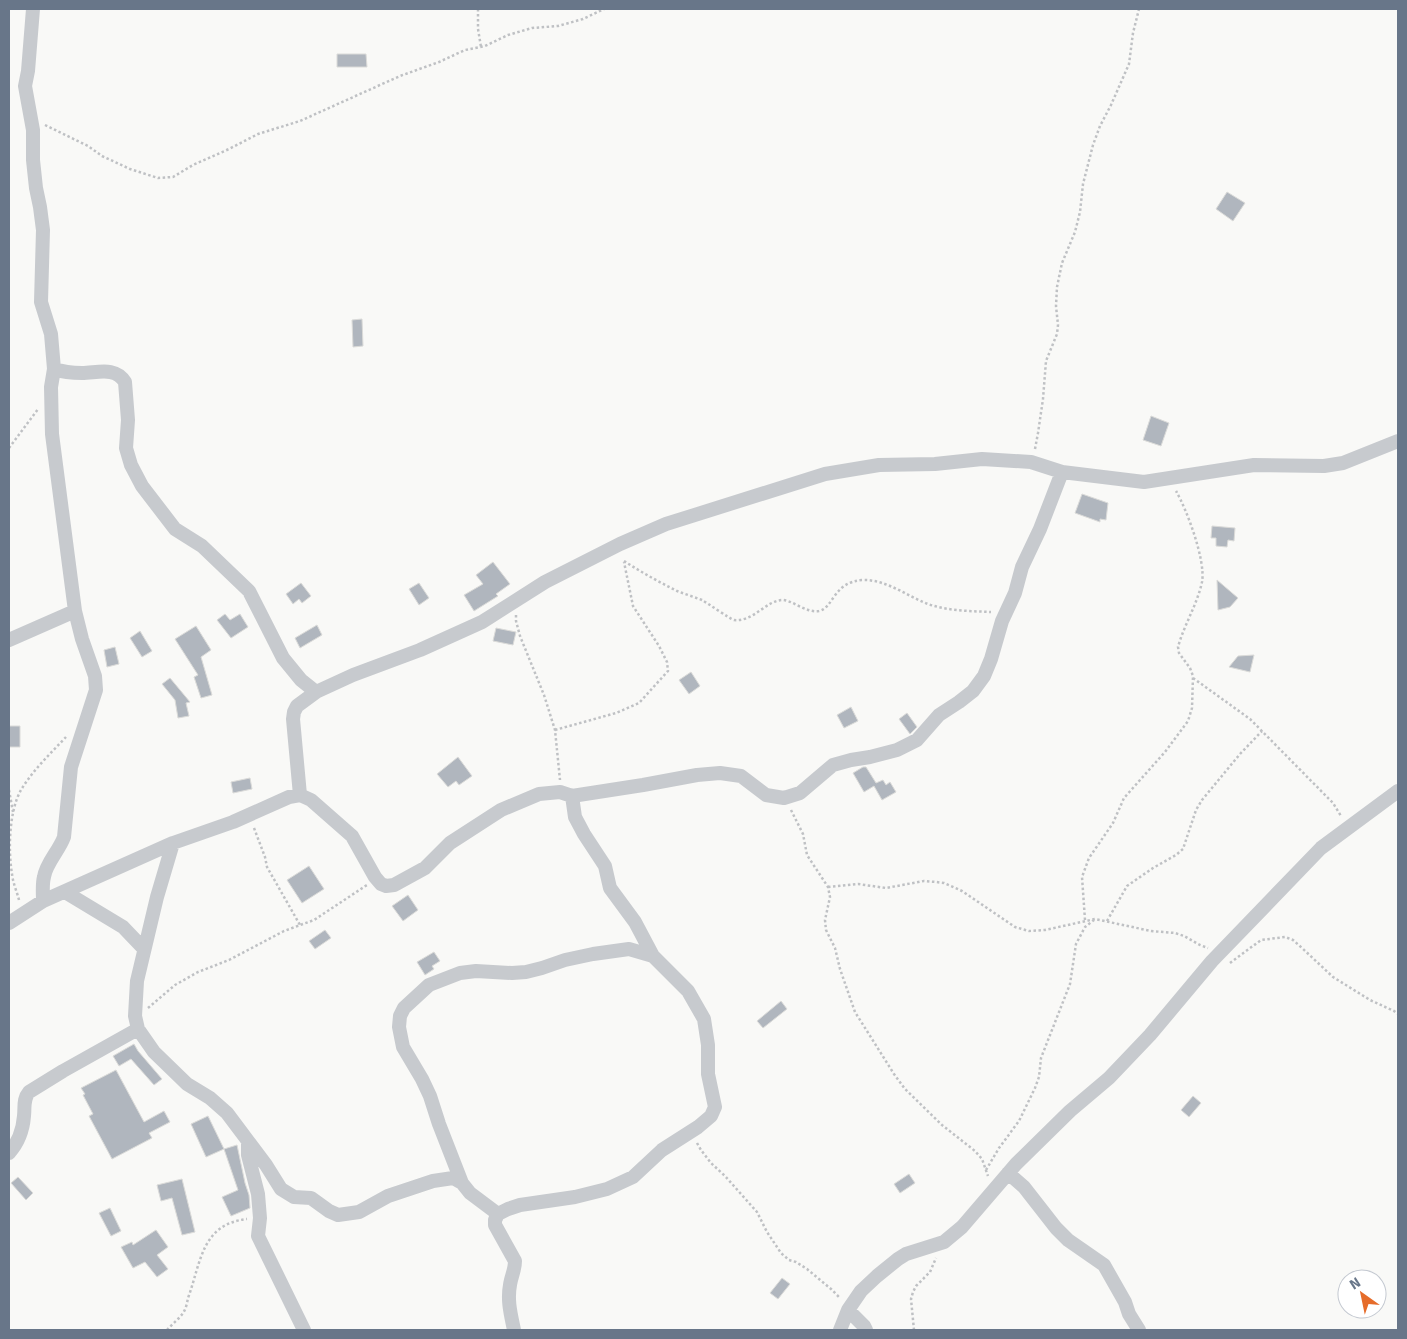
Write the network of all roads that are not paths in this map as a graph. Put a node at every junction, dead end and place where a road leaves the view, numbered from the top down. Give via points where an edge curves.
1 (33, 9) edge
2 (54, 369) junction
3 (1398, 441) edge
4 (1062, 472) junction
5 (75, 611) junction
6 (9, 640) edge
7 (316, 692) junction
8 (1398, 791) edge
9 (566, 794) junction
10 (300, 795) junction
11 (173, 843) junction
12 (65, 892) junction
13 (43, 901) junction
14 (9, 923) edge
15 (144, 949) junction
16 (653, 956) junction
17 (137, 1025) junction
18 (248, 1141) junction
19 (9, 1153) edge
20 (1008, 1173) junction
21 (462, 1184) junction
22 (498, 1214) junction
23 (848, 1310) junction
24 (304, 1330) edge
25 (514, 1330) edge
26 (840, 1330) edge
27 (866, 1330) edge
28 (1139, 1330) edge

1 - 2 street via 25,86 43,230 41,302 51,334
2 - 5 street via 52,434
2 - 7 street via 109,372 122,378 128,420 126,448 142,486 175,529 202,546 250,591 282,658
3 - 4 street via 1324,466 1254,464 1144,482
4 - 7 street via 1031,462 982,459 879,465 825,474 666,524 552,578 482,622
4 - 9 street via 1022,567 984,676 972,691 939,715 917,740 897,750 833,765 800,793 784,798 766,795 742,776 720,773
5 - 6 street
5 - 13 street via 95,676 96,690 71,767 64,837 44,876
7 - 10 street via 294,712
8 - 20 street via 1321,848 1225,948 1116,1070
9 - 10 street via 539,794 501,810 450,843 425,868 394,886 381,884 352,836 311,800
9 - 16 street via 584,834 605,866 610,888 635,922
10 - 11 street via 289,796 233,822
11 - 12 street
11 - 15 street
12 - 13 street
12 - 15 street via 123,928
13 - 14 street
15 - 17 street via 137,981
16 - 21 street via 629,950 593,954 526,972 460,973 429,985 404,1008 399,1027 402,1047 430,1096
16 - 22 street via 688,991 704,1019 708,1074 715,1107 711,1116 662,1150 633,1177 575,1197 520,1205
17 - 18 street via 154,1052 187,1084 227,1112
17 - 19 street via 26,1095 21,1131
18 - 21 street via 281,1190 294,1197 311,1198 338,1215 359,1212 388,1196 433,1181 454,1178
18 - 24 street via 248,1155 258,1194 258,1236
20 - 23 street via 962,1227 944,1242 906,1254 893,1262 861,1291
20 - 28 street via 1024,1187 1068,1240 1104,1265
21 - 22 street
22 - 25 street via 495,1225 515,1262 509,1306
23 - 26 street
23 - 27 street

